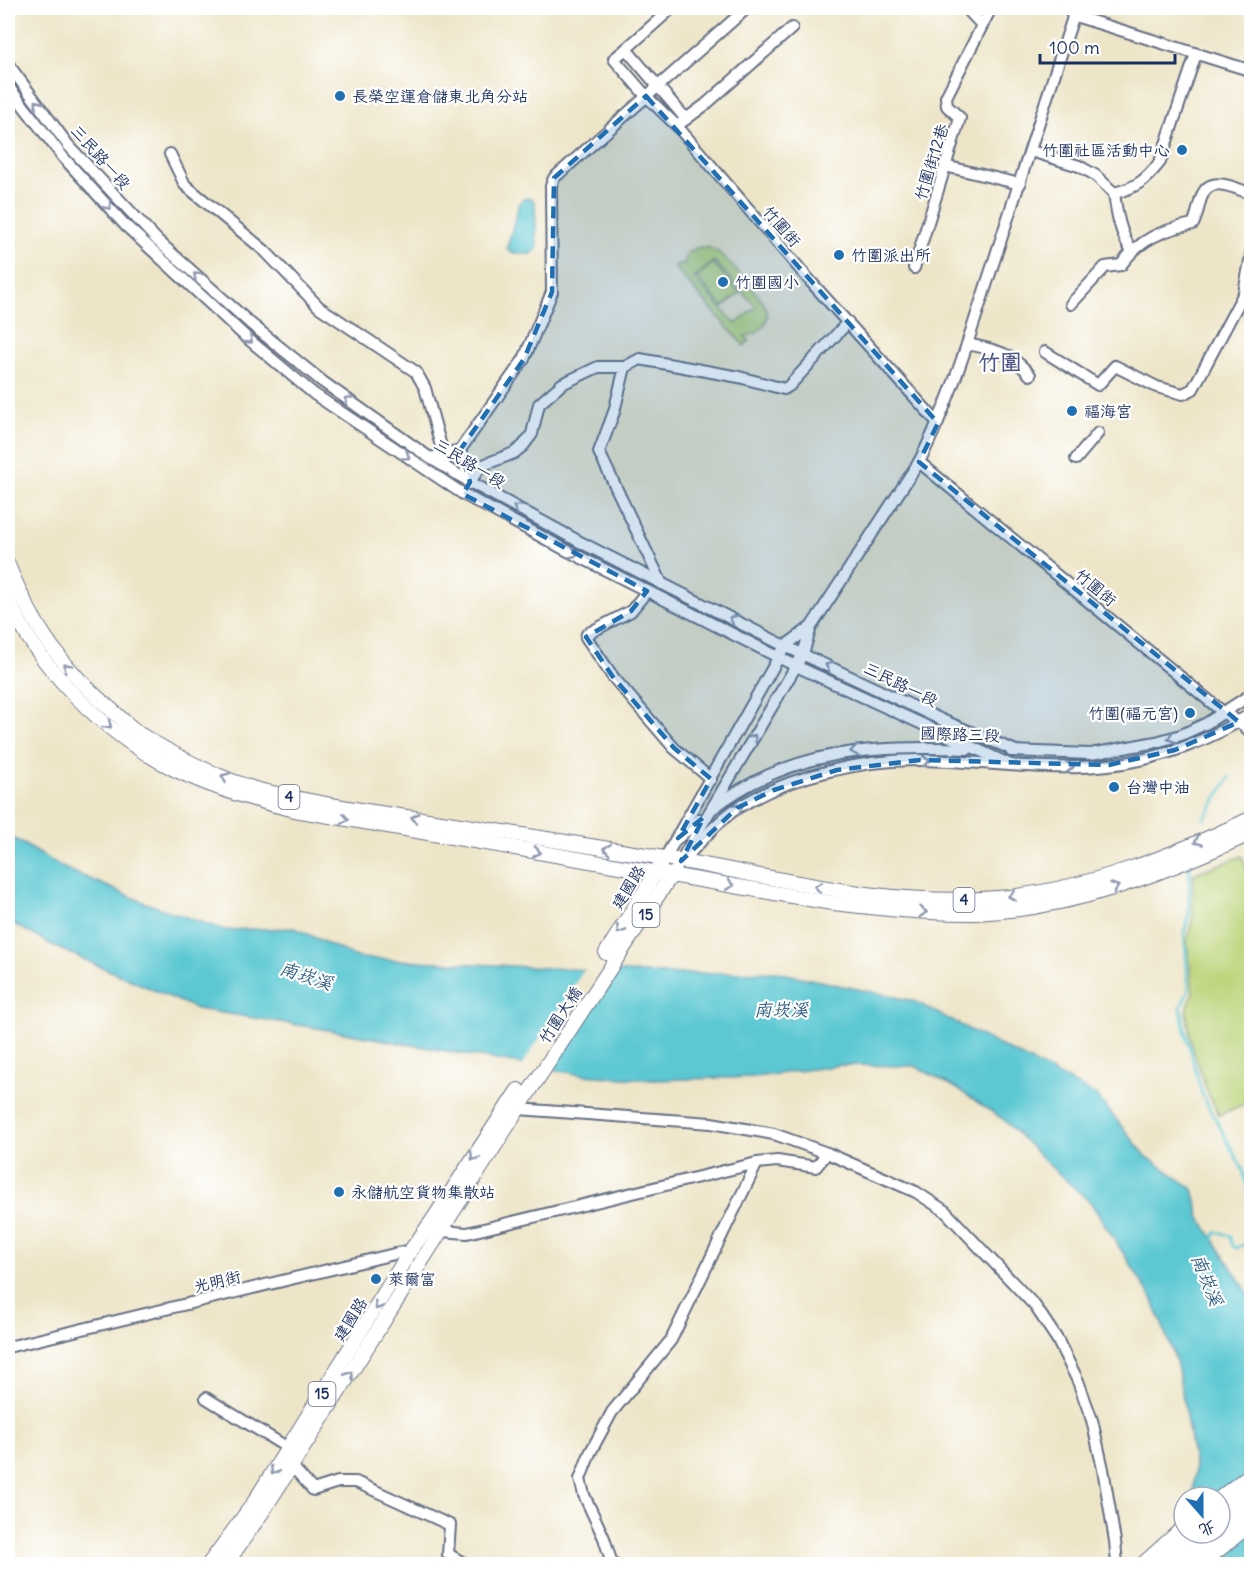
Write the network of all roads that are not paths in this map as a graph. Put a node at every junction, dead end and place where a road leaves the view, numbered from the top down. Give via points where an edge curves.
1 (672, 8) edge
2 (747, 8) edge
3 (966, 8) edge
4 (991, 8) edge
5 (1075, 9) edge
6 (982, 25) junction
7 (792, 28) dead end
8 (626, 49) junction
9 (1196, 54) junction
10 (8, 64) edge
11 (1251, 71) edge
12 (658, 85) junction
13 (8, 86) edge
14 (646, 96) junction
15 (681, 122) junction
16 (1031, 151) junction
17 (170, 154) dead end
18 (945, 166) junction
19 (1020, 184) junction
20 (1114, 193) junction
21 (1251, 194) edge
22 (1131, 250) junction
23 (1251, 250) edge
24 (914, 268) dead end
25 (1071, 304) dead end
26 (848, 322) junction
27 (968, 344) junction
28 (1045, 351) dead end
29 (626, 367) junction
30 (1030, 375) dead end
31 (938, 423) junction
32 (1098, 433) dead end
33 (460, 450) junction
34 (443, 454) junction
35 (430, 458) junction
36 (1076, 459) dead end
37 (919, 462) junction
38 (446, 467) junction
39 (470, 482) junction
40 (463, 494) junction
41 (8, 565) edge
42 (662, 584) junction
43 (647, 591) junction
44 (8, 598) edge
45 (811, 627) junction
46 (785, 646) junction
47 (803, 654) junction
48 (778, 657) junction
49 (796, 666) junction
50 (1251, 694) edge
51 (1251, 713) edge
52 (1232, 717) junction
53 (1251, 733) edge
54 (976, 750) junction
55 (1016, 751) junction
56 (1011, 765) junction
57 (711, 779) junction
58 (707, 814) junction
59 (1251, 818) edge
60 (1251, 833) edge
61 (678, 838) junction
62 (665, 858) junction
63 (681, 861) junction
64 (657, 872) junction
65 (672, 874) junction
66 (613, 954) junction
67 (524, 1091) junction
68 (518, 1109) junction
69 (826, 1153) junction
70 (757, 1163) junction
71 (441, 1231) junction
72 (432, 1245) junction
73 (411, 1250) junction
74 (8, 1347) edge
75 (206, 1398) dead end
76 (288, 1448) junction
77 (292, 1466) junction
78 (1251, 1473) edge
79 (1232, 1488) edge
80 (1251, 1488) edge
81 (1232, 1505) edge
82 (1251, 1506) edge
83 (1232, 1521) edge
84 (1251, 1523) edge
85 (1172, 1538) edge
86 (1184, 1545) edge
87 (1203, 1545) edge
88 (209, 1564) edge
89 (226, 1564) edge
90 (465, 1564) edge
91 (612, 1564) edge
92 (1117, 1564) edge
93 (1143, 1564) edge
94 (1162, 1564) edge
95 (1180, 1564) edge
96 (1201, 1564) edge

1 - 8 street
2 - 12 street
3 - 6 street
4 - 6 street, 竹圍街12巷
5 - 9 street
5 - 16 street
6 - 18 street, 竹圍街12巷 via 946,97 947,106 960,118
7 - 15 street
8 - 12 street
8 - 14 street, 竹圍街 via 614,59
9 - 11 street
9 - 20 street via 1160,162 1131,189
35 -> 10 street, 三民路一段 via 323,382 158,241 68,145
12 - 14 street
12 - 15 street
13 -> 40 street, 三民路一段 via 63,157 125,225 247,338 314,394
14 - 15 street, 竹圍街
14 - 33 street via 554,178 552,292 524,359
15 - 26 street, 竹圍街 via 770,235
16 - 19 street
16 - 20 street via 1079,166
17 - 34 street via 186,184 265,251 319,307 416,372 425,388
18 - 19 street
18 - 24 street, 竹圍街12巷
19 - 27 street
20 - 22 street via 1122,235
21 - 22 street via 1211,185 1203,194 1193,224 1167,229
22 - 25 street via 1121,265 1105,267
23 - 28 street via 1244,292 1193,389 1183,394 1157,387 1115,366 1098,385
26 - 29 street via 784,389 640,359
26 - 31 street, 竹圍街
27 - 30 street via 1007,354
27 - 31 street
29 - 39 street via 598,367 561,384 539,404 532,434 523,446 481,466
29 - 42 street via 599,452
31 - 37 street
32 - 36 street
33 - 34 street
33 - 39 street
34 - 35 street
34 - 38 street
35 - 38 street, 三民路一段
37 - 45 street
37 - 52 street, 竹圍街
38 - 39 street, 三民路一段
39 - 40 street
42 -> 39 street, 三民路一段
40 -> 43 street, 三民路一段
62 -> 41 main road, 4 via 318,803 247,787 214,773 139,733 94,695 59,659 41,632
46 -> 42 street, 三民路一段
43 - 48 street, 三民路一段
43 - 57 street via 631,611 586,637 613,677 674,747
44 -> 64 main road, 4 via 48,666 103,722 149,754 206,783 295,810
45 - 46 street
45 - 47 street
46 - 47 street, 三民路一段
46 - 48 street
47 - 49 street
55 -> 47 street, 三民路一段
48 - 49 street, 三民路一段
48 - 57 street
49 - 54 street, 三民路一段
58 -> 49 street
50 - 52 street, 國際路三段
51 - 52 street, 國際路三段
52 - 53 street, 竹圍街
52 -> 55 street, 國際路三段 via 1181,735 1113,751
56 -> 52 street, 國際路三段 via 1076,767 1142,760 1207,738
54 - 55 street, 國際路三段
54 - 56 street, 三民路一段
54 -> 58 street, 國際路三段 via 881,748 827,755 765,778 727,798
63 -> 56 street, 國際路三段 via 737,808 805,779 837,770 920,760
57 - 61 street
58 - 61 street, 國際路三段
58 - 63 street
59 -> 63 main road, 4 via 1101,878 1002,898 878,896
65 -> 60 main road, 4 via 826,902 895,910 977,912 1046,905 1108,890
61 - 62 street, 建國路
62 - 63 main road, 4
62 - 64 main road, 建國路 / 15
63 - 65 street, 建國路
64 - 65 main road, 4
64 -> 66 main road, 建國路 / 15
65 - 66 main road, 建國路 / 15
66 - 67 main road, 竹圍大橋 / 15
67 - 68 main road, 建國路 / 15
67 -> 73 main road, 建國路 / 15
68 - 69 street via 711,1123 774,1134
68 - 71 main road, 建國路 / 15
69 - 70 street via 816,1167 777,1161
69 - 92 street via 916,1192 945,1211 1035,1306 1078,1381 1092,1420
70 - 71 street via 467,1233
70 - 91 street via 671,1340 612,1412 580,1479
71 - 72 main road, 建國路 / 15
72 - 73 street, 光明街
77 -> 72 main road, 建國路 / 15
73 - 74 street, 光明街
73 -> 76 main road, 建國路 / 15
75 - 76 street
76 -> 88 main road, 建國路 / 15
77 - 89 main road, 建國路 / 15
77 - 90 street via 313,1490 338,1482 356,1482 450,1525 448,1554
78 - 79 main road
80 - 81 highway
82 - 83 highway
84 - 96 main road
85 - 93 main road
86 - 94 highway
87 - 95 highway

